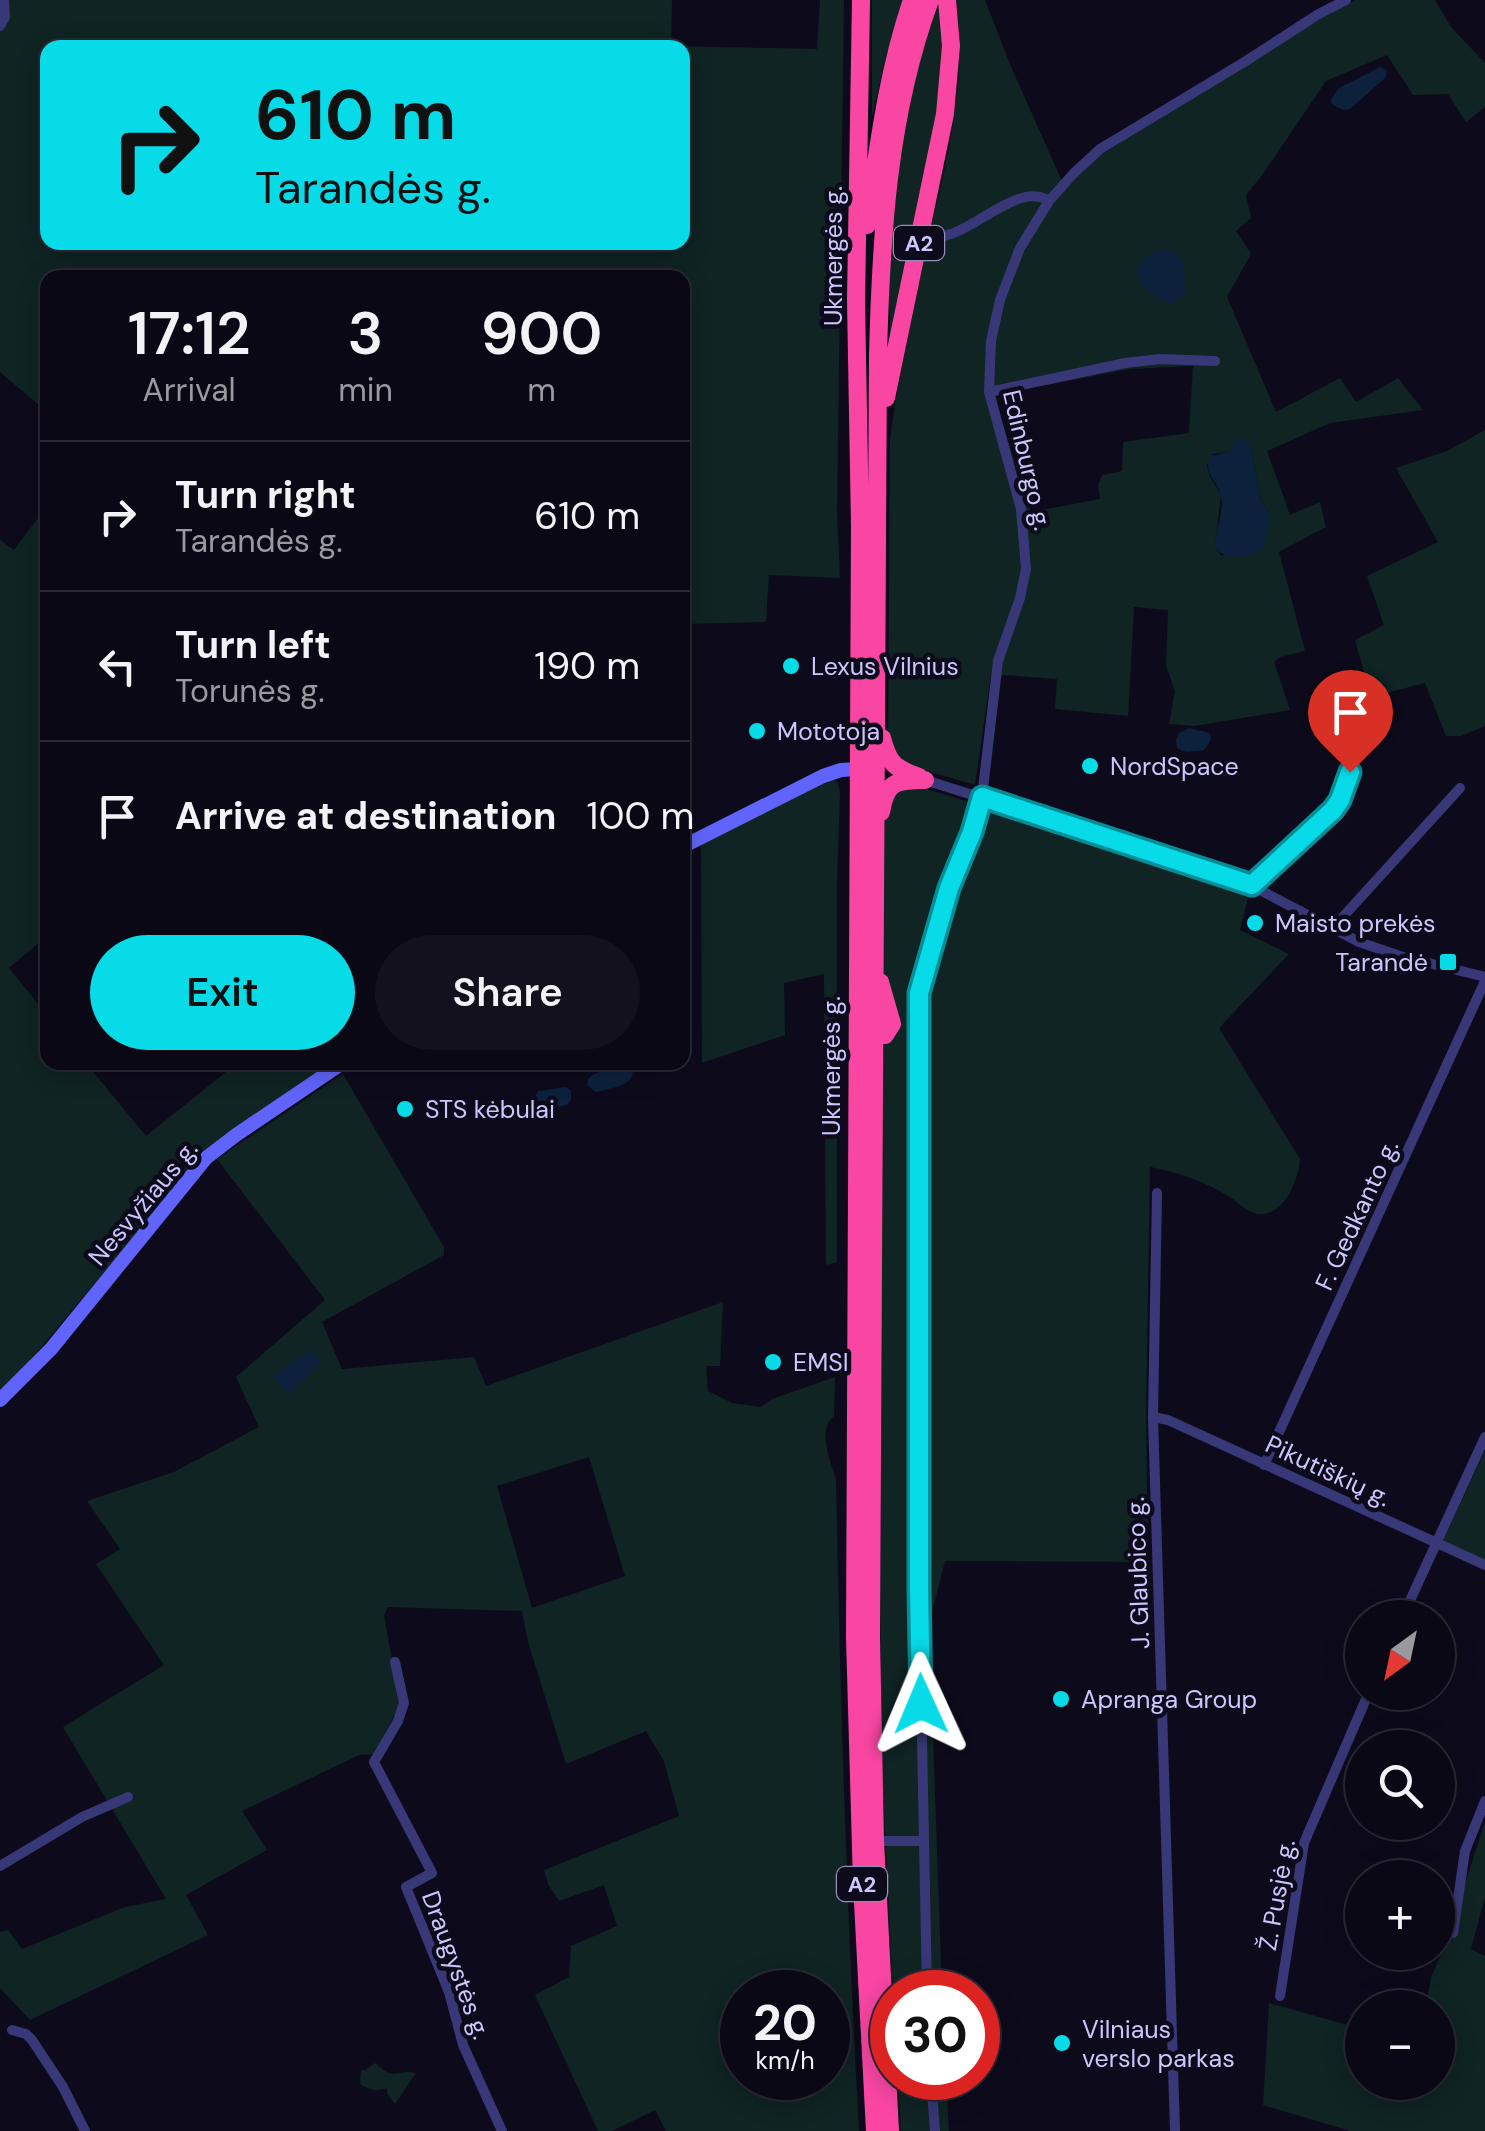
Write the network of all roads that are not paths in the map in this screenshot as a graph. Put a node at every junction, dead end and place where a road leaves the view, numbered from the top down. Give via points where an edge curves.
1 (4, 0) edge
2 (861, 0) edge
3 (912, 0) edge
4 (930, 0) edge
5 (947, 0) edge
6 (1346, 0) edge
7 (0, 26) edge
8 (1049, 201) junction
9 (921, 234) junction
10 (856, 300) junction
11 (1214, 361) dead end
12 (989, 392) junction
13 (877, 438) junction
14 (875, 713) junction
15 (1354, 751) dead end
16 (858, 770) junction
17 (926, 780) junction
18 (1460, 788) dead end
19 (982, 797) junction
20 (875, 842) junction
21 (690, 844) edge
22 (1252, 885) junction
23 (1336, 930) junction
24 (1485, 979) edge
25 (856, 984) junction
26 (873, 1034) junction
27 (332, 1070) edge
28 (1157, 1194) dead end
29 (0, 1400) edge
30 (1153, 1417) junction
31 (1485, 1438) edge
32 (1264, 1464) junction
33 (1436, 1543) junction
34 (1485, 1565) edge
35 (1410, 1600) edge
36 (396, 1662) dead end
37 (1361, 1710) edge
38 (128, 1797) dead end
39 (1485, 1802) edge
40 (875, 1841) junction
41 (924, 1841) junction
42 (0, 1866) edge
43 (1455, 1919) edge
44 (927, 1970) edge
45 (1280, 1996) dead end
46 (12, 2030) dead end
47 (933, 2100) edge
48 (85, 2131) edge
49 (502, 2131) edge
50 (875, 2131) edge
51 (890, 2131) edge
52 (935, 2131) edge
53 (1174, 2131) edge

1 - 7 street
2 - 10 highway, Ukmergės g. / A2
3 - 10 highway via 879,138
4 - 13 highway via 889,164
5 - 9 highway, A2 via 945,114
6 - 8 street, Edinburgo g. via 1100,149
8 - 9 street via 1029,196 940,237
8 - 12 street, Edinburgo g. via 1020,248 1000,300
9 - 13 highway, A2
10 - 16 highway, Ukmergės g. / A2
11 - 12 street via 1125,362
12 - 19 street, Edinburgo g. via 1022,509 1026,569 998,661
13 - 14 highway, A2
14 - 17 highway via 891,762
14 - 20 highway, A2
15 - 22 street via 1333,810
16 - 21 street via 823,776
16 - 25 highway, Ukmergės g. / A2
17 - 19 street
17 - 20 highway via 888,788
18 - 23 street
19 - 22 street
19 - 41 street, Edinburgo g. via 919,993
20 - 26 highway, A2 via 874,964 892,1024 885,1035
22 - 23 street
23 - 24 street via 1398,956
24 - 32 street, F. Gedkanto g.
25 - 26 highway via 866,1029
25 - 50 highway, Ukmergės g. / A2 via 855,1637
26 - 40 highway, Ukmergės g. / A2
27 - 29 street, Nesvyžiaus g. via 206,1158 50,1349
28 - 30 street, J. Glaubico g.
30 - 32 street, Pikutiškių g.
30 - 53 street, J. Glaubico g.
31 - 33 street
32 - 33 street, Pikutiškių g.
33 - 34 street, Pikutiškių g.
33 - 35 street
36 - 49 street, Draugystės g. via 404,1703 374,1762 432,1874 406,1887
37 - 45 street, Ž. Pusjė g. via 1304,1843
38 - 42 street
39 - 43 street via 1465,1851
40 - 41 street
40 - 51 highway, Ukmergės g. / A2
41 - 44 street, Edinburgo g.
46 - 48 street via 32,2040
47 - 52 street

